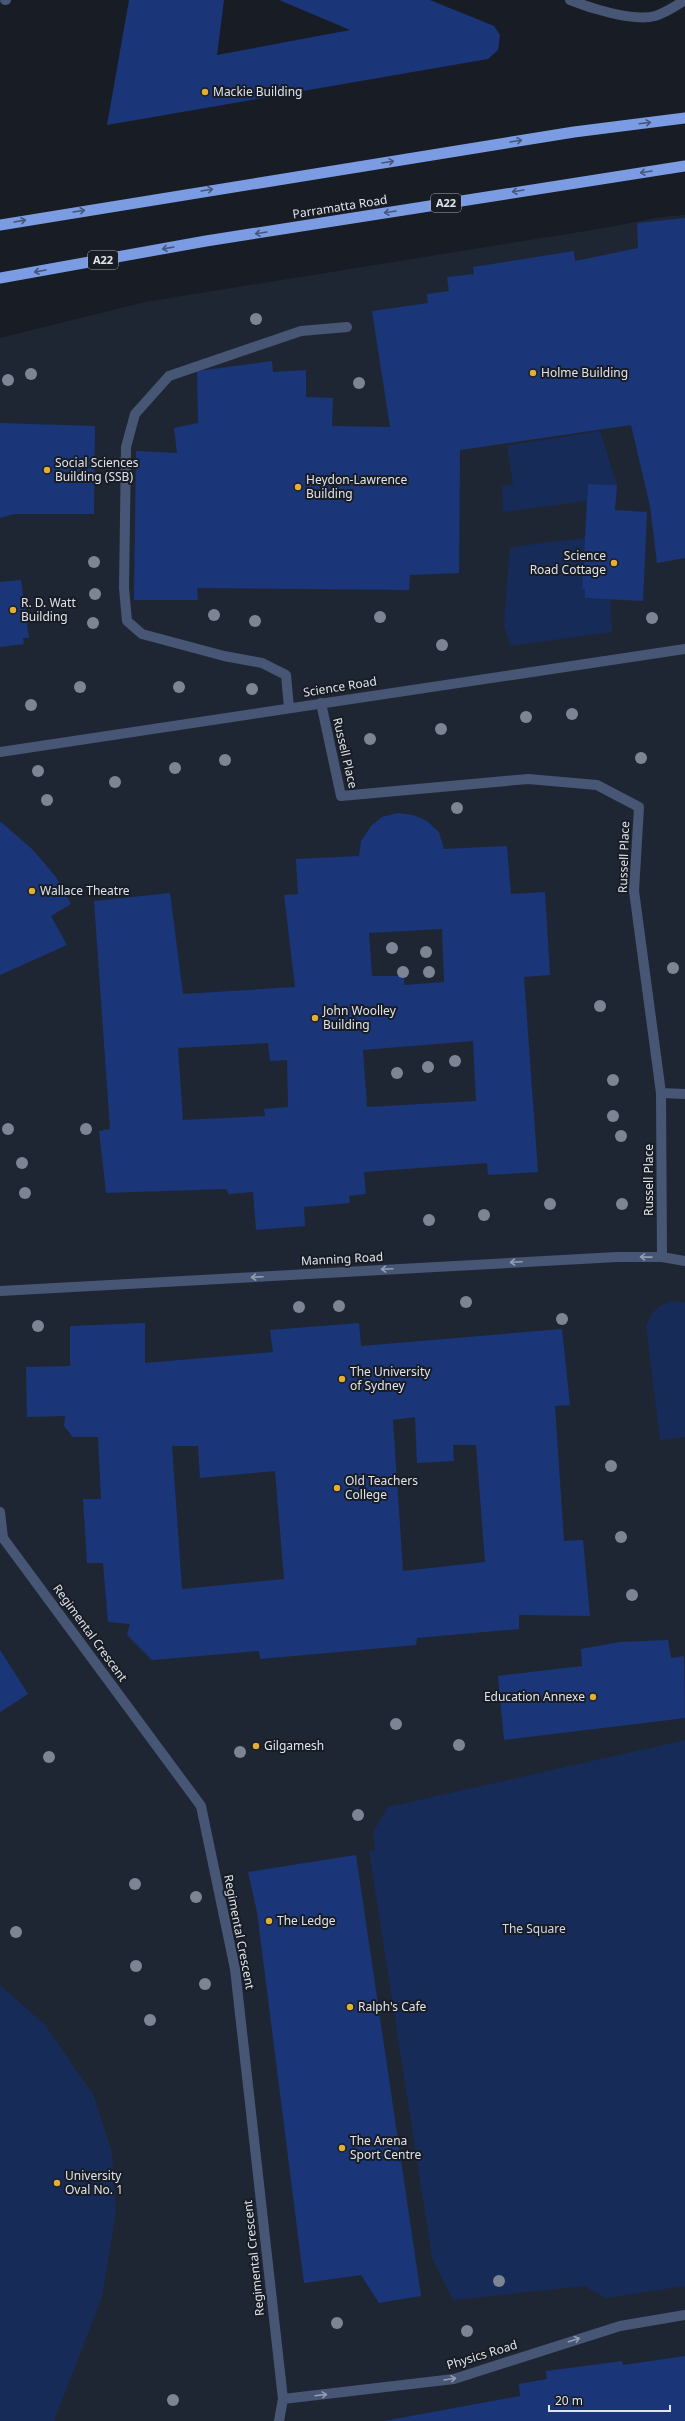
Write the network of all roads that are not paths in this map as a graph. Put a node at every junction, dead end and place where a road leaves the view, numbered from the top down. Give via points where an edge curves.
1 (570, 0) edge
2 (685, 0) edge
3 (685, 118) edge
4 (685, 166) edge
5 (0, 225) edge
6 (0, 278) edge
7 (347, 327) dead end
8 (685, 649) edge
9 (321, 704) junction
10 (289, 708) junction
11 (0, 752) edge
12 (661, 1093) junction
13 (685, 1094) edge
14 (662, 1257) junction
15 (685, 1261) edge
16 (0, 1291) edge
17 (0, 1512) edge
18 (685, 2316) edge
19 (283, 2399) junction
20 (279, 2421) edge

1 - 2 street via 635,17 654,16
5 -> 3 highway via 574,132
4 -> 6 highway, Parramatta Road / A22 via 206,241
7 - 10 street via 301,331 169,376 135,414 126,447 124,588 127,621 142,634 224,656 262,663 286,675
8 - 9 street, Science Road
9 - 10 street, Science Road
9 - 12 street, Russell Place via 341,796 528,779 597,785 639,807 634,891
10 - 11 street, Science Road
12 - 13 street
12 - 14 street, Russell Place
14 - 15 street, Manning Road
14 -> 16 street, Manning Road via 601,1258
17 - 19 street, Regimental Crescent via 3,1538 201,1806 236,1969
19 -> 18 street, Physics Road via 454,2379 620,2326
19 - 20 street, Regimental Crescent

